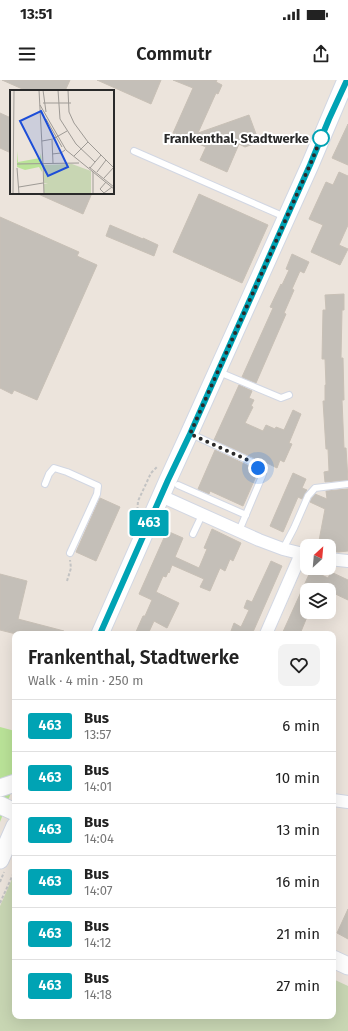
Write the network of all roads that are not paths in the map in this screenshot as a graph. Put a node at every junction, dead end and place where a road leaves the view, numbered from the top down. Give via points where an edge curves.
1 (347, 80) edge
2 (134, 151) dead end
3 (286, 218) junction
4 (218, 371) junction
5 (289, 395) dead end
6 (190, 434) junction
7 (45, 484) dead end
8 (348, 484) edge
9 (178, 485) dead end
10 (161, 496) junction
11 (202, 515) junction
12 (246, 515) junction
13 (239, 532) junction
14 (193, 534) dead end
15 (284, 549) junction
16 (70, 553) road end
17 (300, 554) edge
18 (336, 560) edge
19 (348, 561) edge
20 (300, 563) edge
21 (101, 631) edge
22 (267, 631) edge
23 (12, 784) edge
24 (0, 788) edge
25 (336, 800) edge
26 (348, 802) edge
27 (0, 805) edge
28 (12, 823) edge
29 (0, 860) edge
30 (336, 960) edge
31 (348, 966) edge

1 - 3 main road
2 - 3 lane
3 - 4 main road
4 - 5 lane via 281,398
4 - 6 main road
6 - 10 main road
6 - 12 lane via 252,462 263,474
7 - 16 lane via 54,468 98,486 97,494
8 - 15 lane via 315,488 308,496
9 - 12 lane
10 - 11 street
10 - 21 main road
11 - 13 street
11 - 14 lane
12 - 13 lane
13 - 15 street
15 - 17 street
18 - 19 street
20 - 22 street
23 - 24 main road
25 - 26 street
27 - 28 main road
28 - 29 main road
30 - 31 main road

